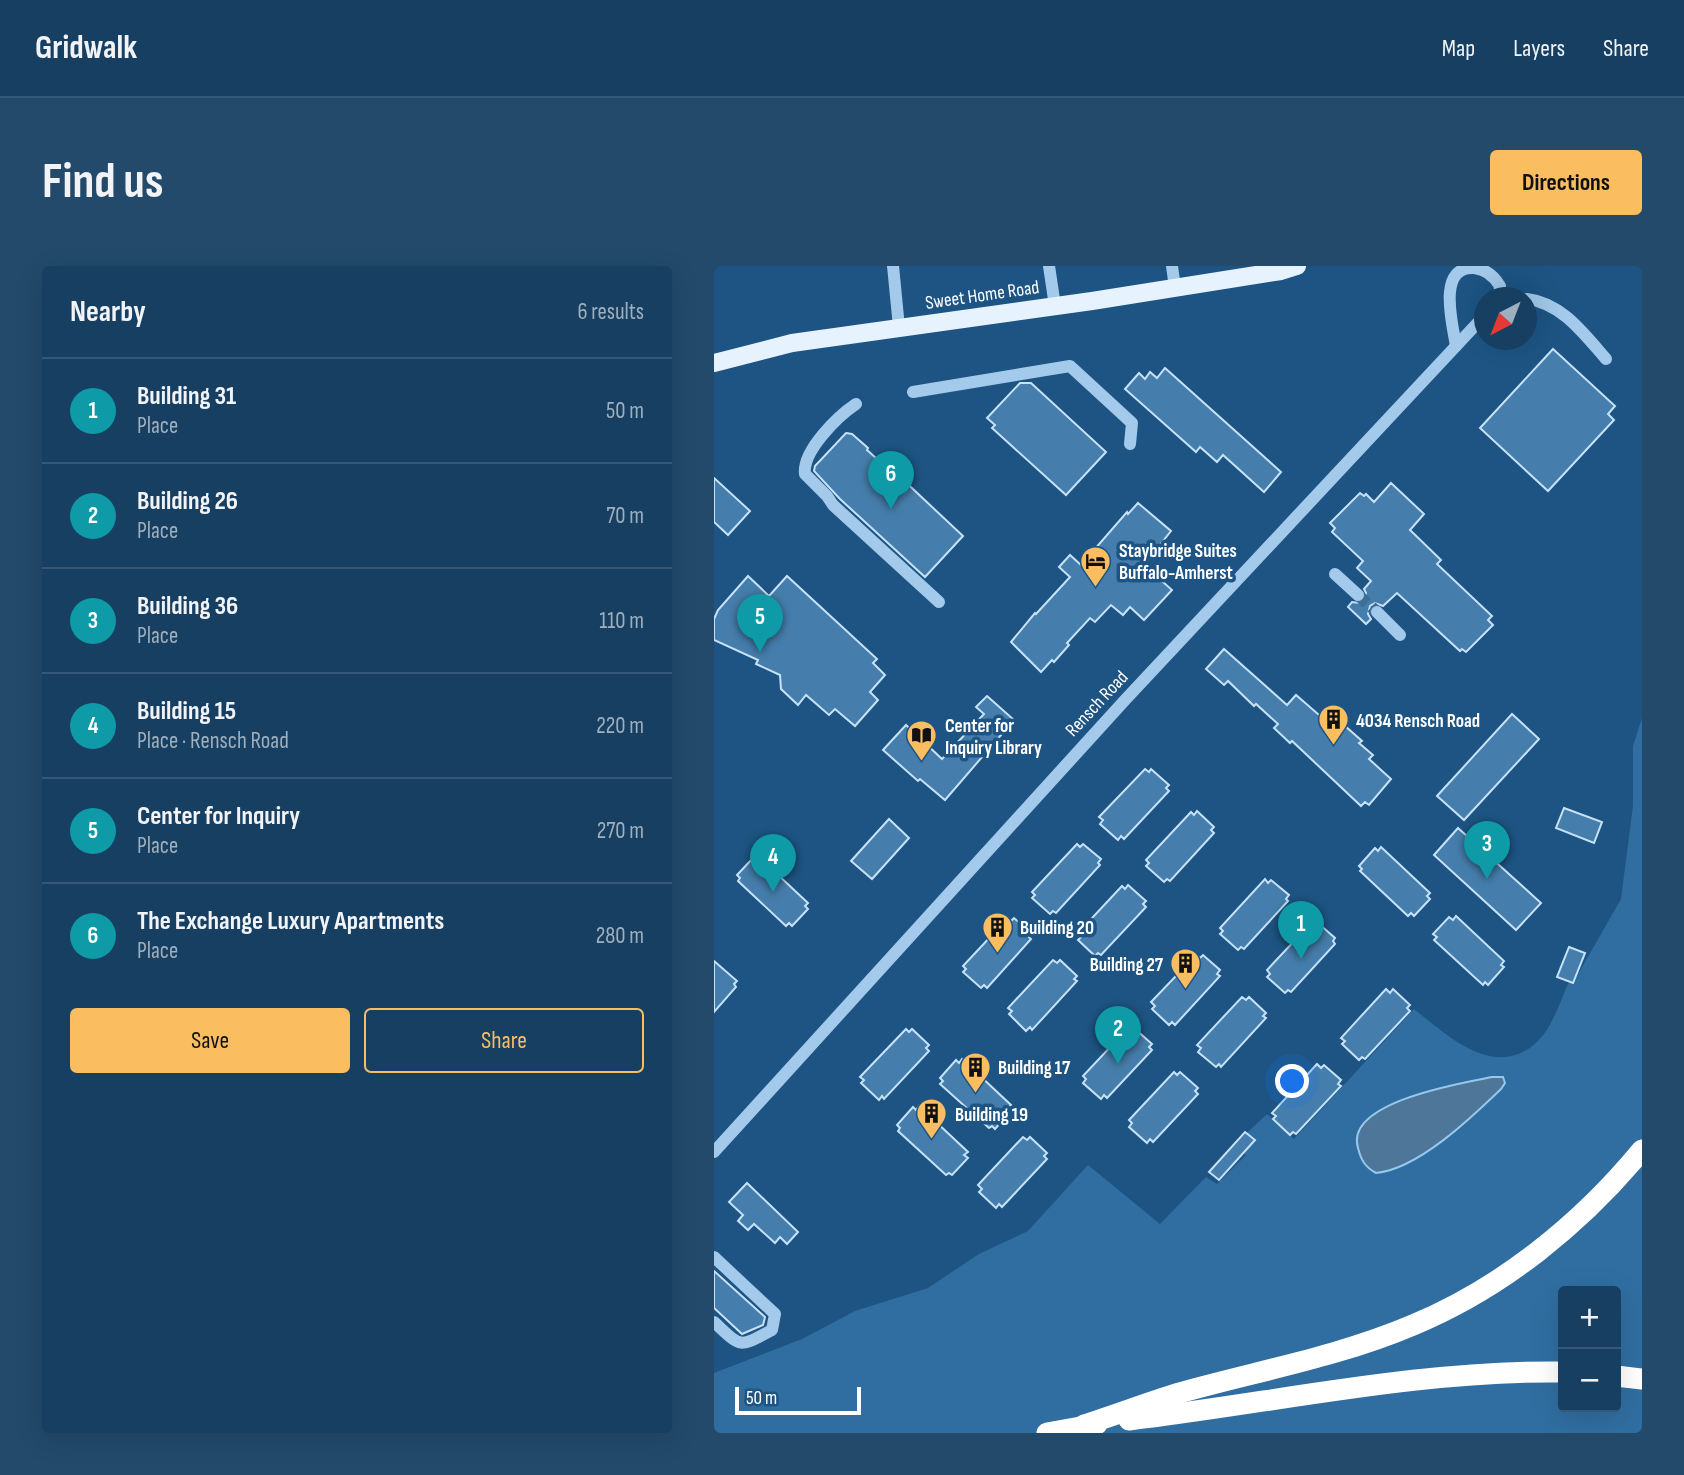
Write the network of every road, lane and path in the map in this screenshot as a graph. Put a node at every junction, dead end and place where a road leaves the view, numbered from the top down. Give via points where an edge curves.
1 (893, 266) edge
2 (1049, 266) edge
3 (1172, 266) edge
4 (1297, 266) edge
5 (1262, 270) edge
6 (1500, 287) edge
7 (1175, 288) junction
8 (1537, 300) edge
9 (1055, 306) junction
10 (1474, 326) edge
11 (900, 327) junction
12 (1456, 346) junction
13 (1606, 359) dead end
14 (714, 363) edge
15 (913, 392) dead end
16 (856, 404) dead end
17 (1130, 444) dead end
18 (1335, 574) dead end
19 (1358, 595) tunnel mouth
20 (939, 602) dead end
21 (1377, 612) tunnel mouth
22 (1400, 635) dead end
23 (1642, 1150) edge
24 (714, 1152) edge
25 (714, 1256) edge
26 (714, 1322) edge
27 (1558, 1372) edge
28 (1621, 1377) edge
29 (1642, 1379) edge
30 (1084, 1425) junction
31 (1047, 1433) edge

1 - 11 street
2 - 9 street
3 - 7 street
4 - 5 main road, Sweet Home Road
5 - 7 main road, Sweet Home Road
6 - 12 street via 1477,268 1465,267 1456,274 1448,293
7 - 9 main road, Sweet Home Road
8 - 13 street via 1573,321
9 - 11 main road, Sweet Home Road
10 - 12 street, Rensch Road
11 - 14 main road, Sweet Home Road via 792,343
12 - 24 street, Rensch Road via 1125,700
15 - 17 street via 1070,366 1132,423
16 - 20 street via 812,448 805,474
18 - 19 street
21 - 22 street
23 - 30 highway via 1566,1228 1517,1266 1444,1311 1335,1353 1178,1394
25 - 26 street via 775,1314 772,1330 746,1344 735,1341
27 - 30 highway via 1404,1382
28 - 29 highway
30 - 31 highway

